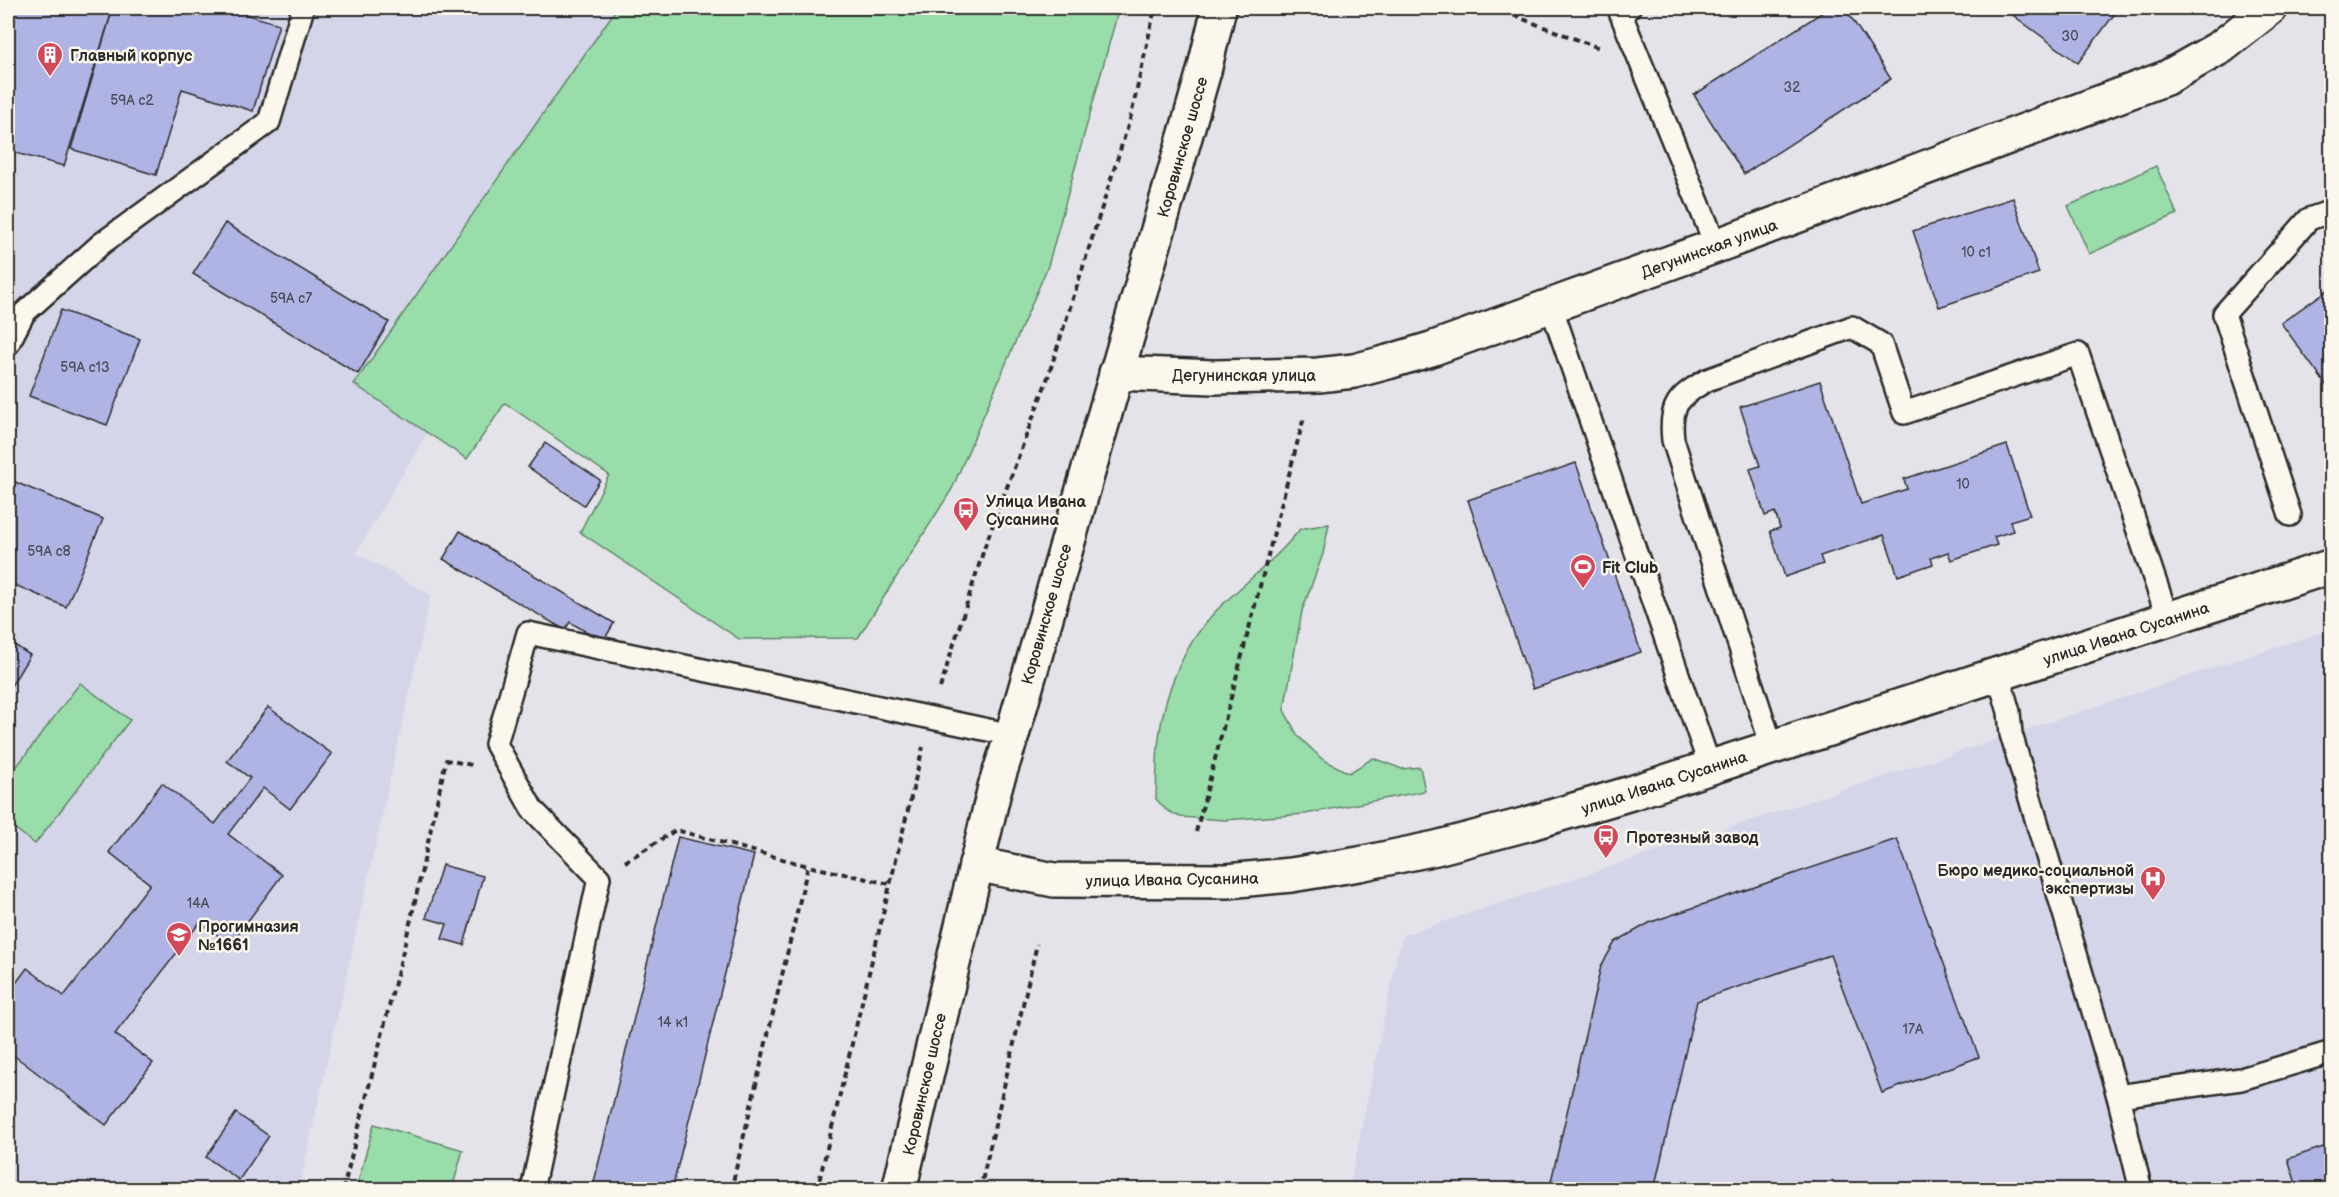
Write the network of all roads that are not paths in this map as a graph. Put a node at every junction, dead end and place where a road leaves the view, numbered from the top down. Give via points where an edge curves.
1 (303, 8) edge
2 (1219, 8) edge
3 (1629, 8) edge
4 (2270, 8) edge
5 (2331, 211) edge
6 (1716, 246) junction
7 (1551, 306) junction
8 (8, 344) edge
9 (1116, 373) junction
10 (2290, 515) dead end
11 (2331, 566) edge
12 (2168, 619) junction
13 (1998, 675) junction
14 (1012, 735) junction
15 (1772, 747) junction
16 (1710, 767) junction
17 (976, 864) junction
18 (2331, 1052) edge
19 (2118, 1096) junction
20 (532, 1190) edge
21 (899, 1190) edge
22 (2141, 1190) edge

1 - 8 lane via 269,122 101,244 24,313
2 - 9 street, Коровинское шоссе
3 - 6 lane via 1620,12
4 - 6 street, Дегунинская улица via 2221,47 2166,78
5 - 10 lane via 2309,219 2224,314
6 - 7 street, Дегунинская улица
7 - 9 street, Дегунинская улица via 1431,349 1354,371 1213,377
7 - 16 lane
9 - 14 street, Коровинское шоссе
11 - 12 street, улица Ивана Сусанина
12 - 13 street, улица Ивана Сусанина
12 - 15 lane via 2078,354 1904,413 1881,344 1852,327 1707,380 1676,404 1671,421 1673,440
13 - 15 street, улица Ивана Сусанина
13 - 19 lane via 2011,734
14 - 17 street, Коровинское шоссе
14 - 20 lane via 528,633 496,744 532,809 599,878
15 - 16 street, улица Ивана Сусанина
16 - 17 street, улица Ивана Сусанина via 1436,848 1291,875 1227,881 1054,880
17 - 21 street, Коровинское шоссе
18 - 19 lane via 2241,1079
19 - 22 lane

